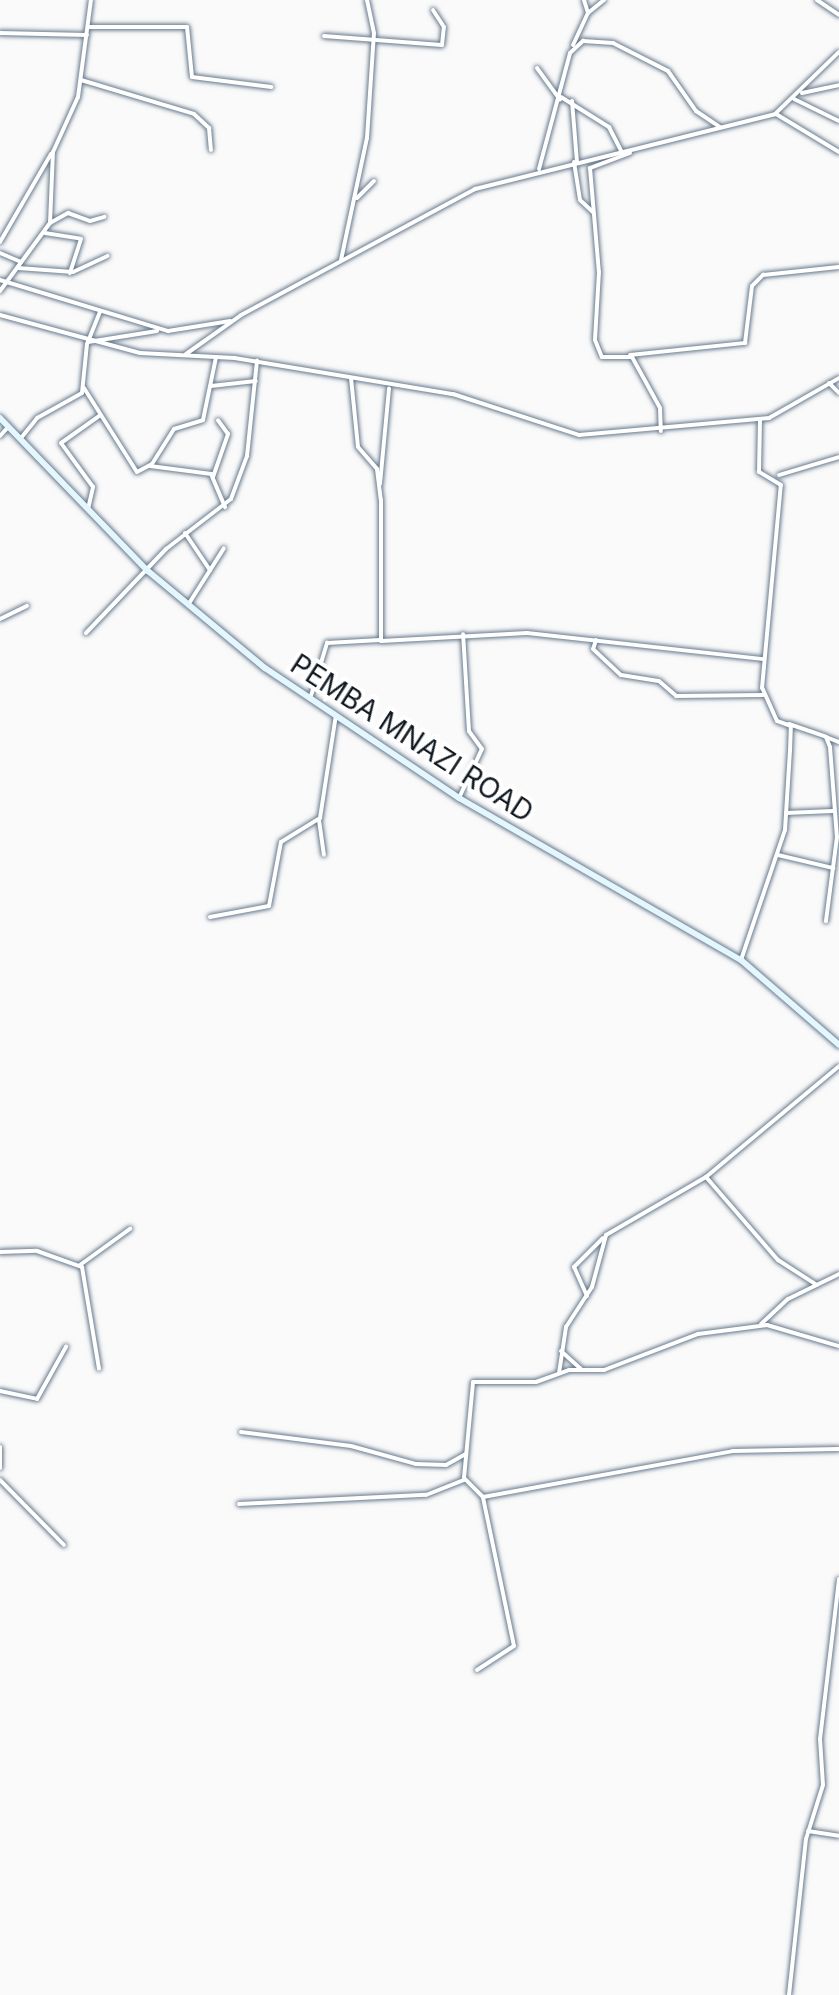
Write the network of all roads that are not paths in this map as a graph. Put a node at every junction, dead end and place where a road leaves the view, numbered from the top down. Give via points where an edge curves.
1 (91, 0) edge
2 (367, 0) edge
3 (584, 0) edge
4 (604, 0) edge
5 (817, 0) edge
6 (433, 10) dead end
7 (588, 13) junction
8 (839, 15) edge
9 (88, 27) junction
10 (0, 33) edge
11 (87, 35) junction
12 (324, 36) dead end
13 (374, 41) junction
14 (573, 46) junction
15 (839, 52) edge
16 (537, 68) dead end
17 (81, 80) junction
18 (839, 85) edge
19 (271, 87) dead end
20 (800, 93) junction
21 (561, 98) junction
22 (794, 99) junction
23 (572, 101) junction
24 (775, 114) junction
25 (839, 121) edge
26 (722, 127) junction
27 (211, 150) dead end
28 (632, 151) junction
29 (53, 152) junction
30 (839, 152) edge
31 (622, 153) junction
32 (576, 162) junction
33 (539, 169) junction
34 (374, 181) dead end
35 (356, 199) junction
36 (593, 212) junction
37 (104, 217) dead end
38 (50, 223) junction
39 (44, 233) junction
40 (0, 242) edge
41 (0, 253) edge
42 (108, 256) dead end
43 (341, 260) junction
44 (21, 262) junction
45 (839, 267) edge
46 (16, 268) junction
47 (70, 273) junction
48 (2, 281) edge
49 (0, 291) edge
50 (100, 311) junction
51 (0, 315) edge
52 (232, 321) junction
53 (161, 330) junction
54 (88, 343) junction
55 (184, 355) junction
56 (630, 355) junction
57 (216, 357) junction
58 (257, 361) junction
59 (351, 378) junction
60 (839, 378) edge
61 (256, 381) junction
62 (829, 383) junction
63 (211, 386) junction
64 (84, 388) junction
65 (389, 388) junction
66 (839, 393) edge
67 (99, 416) junction
68 (0, 418) edge
69 (760, 419) junction
70 (218, 420) dead end
71 (8, 427) junction
72 (661, 431) junction
73 (0, 436) edge
74 (20, 440) junction
75 (839, 457) edge
76 (150, 466) junction
77 (779, 475) dead end
78 (213, 477) junction
79 (379, 489) junction
80 (225, 507) junction
81 (88, 509) junction
82 (185, 533) junction
83 (224, 548) dead end
84 (210, 570) junction
85 (148, 571) junction
86 (188, 605) junction
87 (27, 606) dead end
88 (0, 619) edge
89 (86, 633) dead end
90 (463, 634) junction
91 (380, 640) junction
92 (596, 640) junction
93 (764, 659) junction
94 (763, 695) junction
95 (310, 699) junction
96 (336, 715) junction
97 (786, 724) junction
98 (826, 737) junction
99 (839, 742) edge
100 (459, 798) junction
101 (833, 811) junction
102 (786, 813) junction
103 (319, 820) junction
104 (838, 828) edge
105 (324, 855) dead end
106 (778, 855) junction
107 (833, 868) junction
108 (210, 917) dead end
109 (826, 921) dead end
110 (741, 960) junction
111 (839, 1045) edge
112 (839, 1066) edge
113 (706, 1177) junction
114 (130, 1229) dead end
115 (605, 1237) junction
116 (0, 1252) edge
117 (80, 1265) junction
118 (839, 1274) edge
119 (817, 1285) junction
120 (587, 1296) junction
121 (759, 1326) junction
122 (839, 1346) edge
123 (66, 1347) dead end
124 (561, 1351) junction
125 (99, 1369) dead end
126 (582, 1370) junction
127 (559, 1373) junction
128 (0, 1391) edge
129 (241, 1432) dead end
130 (0, 1447) edge
131 (839, 1449) edge
132 (466, 1454) junction
133 (0, 1468) edge
134 (0, 1480) edge
135 (464, 1480) junction
136 (483, 1497) junction
137 (239, 1504) dead end
138 (64, 1545) dead end
139 (839, 1579) edge
140 (477, 1670) dead end
141 (808, 1831) junction
142 (839, 1836) edge
143 (789, 1995) edge

1 - 9 street
2 - 13 street
3 - 7 street
4 - 7 street
5 - 8 street
6 - 13 street via 443,44
7 - 14 street
9 - 11 street
9 - 19 street via 187,27 192,77
10 - 11 street
11 - 17 street
12 - 13 street
13 - 35 street
14 - 21 street
14 - 26 street via 613,43 668,71 696,111
15 - 20 street
16 - 21 street
17 - 27 street via 194,114 209,128
17 - 29 street
18 - 20 street
20 - 22 street
21 - 23 street
21 - 33 street
22 - 24 street
22 - 25 street
23 - 31 street via 609,127
23 - 32 street
24 - 26 street
24 - 30 street
26 - 28 street
28 - 31 street
28 - 36 street via 590,168
29 - 38 street
29 - 40 street
31 - 32 street
32 - 33 street
32 - 36 street via 578,196
33 - 43 street via 475,189
34 - 35 street
35 - 43 street
36 - 56 street via 597,352
37 - 38 street via 93,221 68,213
38 - 39 street
39 - 44 street
39 - 47 street via 81,239
41 - 44 street
42 - 47 street via 98,267
43 - 52 street
44 - 46 street
45 - 56 street via 763,275 752,286 743,344
46 - 47 street
46 - 48 street
48 - 49 street
48 - 50 street
50 - 53 street
50 - 54 street
51 - 54 street
52 - 53 street
52 - 55 street
53 - 54 street
54 - 55 street
54 - 64 street
55 - 57 street
56 - 72 street via 660,408
57 - 58 street
57 - 63 street
58 - 59 street
58 - 61 street
59 - 65 street
59 - 79 street via 358,447 377,469
60 - 62 street
61 - 63 street
61 - 80 street via 247,456
62 - 66 street
62 - 69 street
63 - 76 street via 203,420 174,429
64 - 67 street
64 - 74 street via 37,418
65 - 72 street via 476,400 569,434
65 - 79 street
67 - 76 street via 131,469
67 - 81 street via 61,443 93,487
68 - 71 main road, PEMBA MNAZI ROAD
69 - 72 street
69 - 93 street via 759,472 781,485
70 - 78 street via 228,434
71 - 73 street
71 - 74 main road, PEMBA MNAZI ROAD
74 - 81 main road, PEMBA MNAZI ROAD
75 - 77 street
76 - 78 street
78 - 80 street
79 - 91 street
80 - 82 street
81 - 85 main road, PEMBA MNAZI ROAD
82 - 84 street
82 - 85 street
83 - 84 street
84 - 86 street
85 - 86 main road, PEMBA MNAZI ROAD
85 - 89 street
86 - 95 main road, PEMBA MNAZI ROAD
87 - 88 street
90 - 91 street
90 - 92 street
90 - 100 street via 469,731 482,749
91 - 95 street via 327,643
92 - 93 street
92 - 94 street via 593,649 622,676 659,681 676,696
93 - 94 street
94 - 97 street via 776,706 777,721
95 - 96 main road, PEMBA MNAZI ROAD
96 - 100 main road, PEMBA MNAZI ROAD
96 - 103 street
97 - 98 street
97 - 102 street
98 - 99 street
98 - 101 street
100 - 110 main road, PEMBA MNAZI ROAD
101 - 102 street
101 - 104 street
102 - 106 street
103 - 105 street
103 - 108 street via 281,842 267,908
104 - 107 street
106 - 107 street
106 - 110 street
107 - 109 street
110 - 111 main road, PEMBA MNAZI ROAD
112 - 113 street
113 - 115 street
113 - 119 street via 778,1260
114 - 117 street
115 - 120 street
115 - 120 street via 574,1267
116 - 117 street via 37,1251
117 - 125 street
118 - 119 street
119 - 121 street
120 - 124 street via 566,1327
121 - 122 street
121 - 126 street via 698,1334 620,1366
123 - 128 street via 37,1399
124 - 126 street
124 - 127 street
126 - 127 street
127 - 132 street via 536,1382 473,1382
129 - 132 street via 351,1446 416,1464 446,1465
130 - 133 street
131 - 136 street via 733,1451
132 - 135 street
134 - 138 street
135 - 136 street
135 - 137 street via 456,1489 426,1495
136 - 140 street via 514,1646
139 - 141 street via 820,1739 823,1785
141 - 142 street
141 - 143 street

